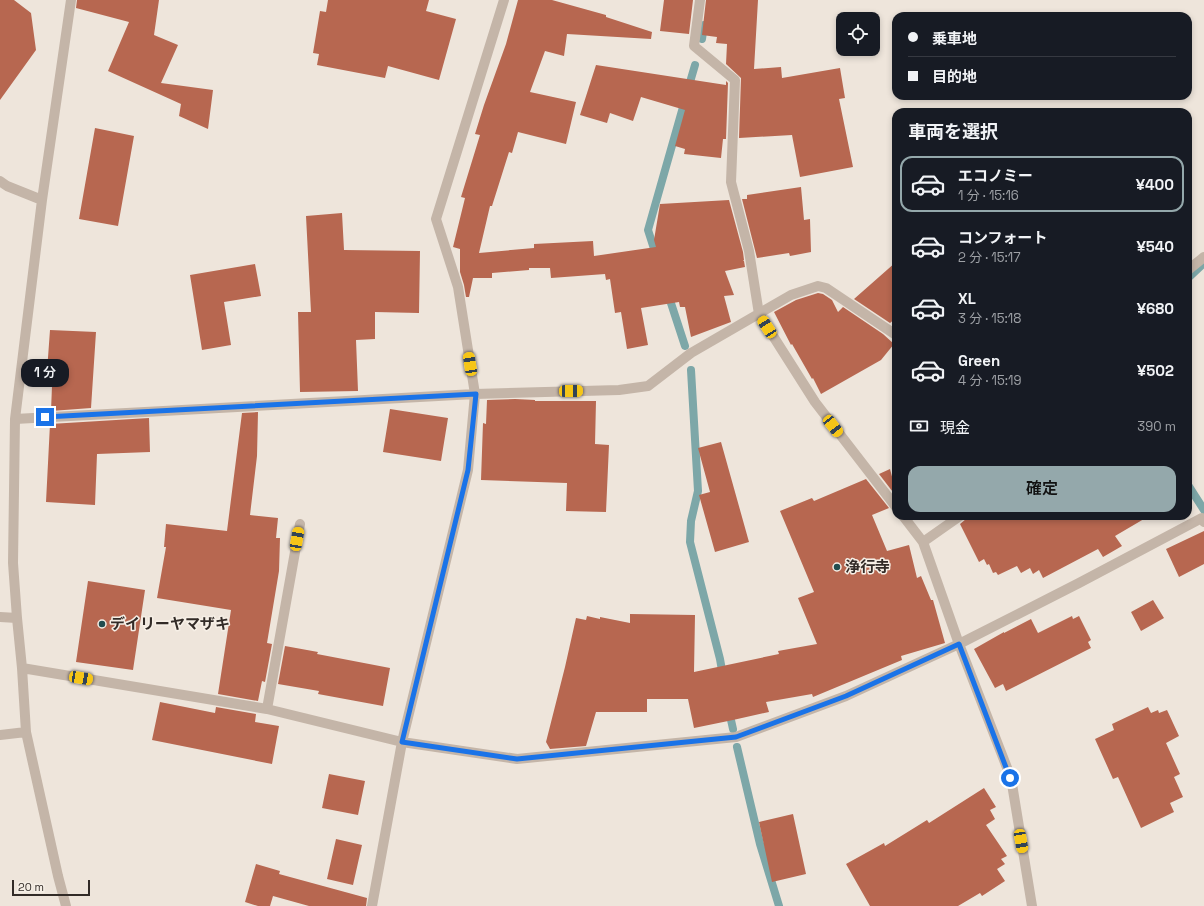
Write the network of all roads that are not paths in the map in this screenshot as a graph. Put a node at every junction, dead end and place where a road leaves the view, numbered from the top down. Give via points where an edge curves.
1 (71, 0) edge
2 (504, 0) edge
3 (700, 0) edge
4 (0, 181) edge
5 (42, 200) junction
6 (1204, 257) edge
7 (1192, 267) edge
8 (759, 314) junction
9 (892, 332) edge
10 (476, 394) junction
11 (15, 419) junction
12 (892, 502) edge
13 (906, 520) edge
14 (954, 520) edge
15 (1204, 522) edge
16 (300, 524) dead end
17 (923, 542) junction
18 (0, 617) edge
19 (17, 618) junction
20 (959, 644) junction
21 (22, 668) junction
22 (267, 709) junction
23 (26, 732) junction
24 (0, 735) edge
25 (402, 742) junction
26 (66, 906) edge
27 (372, 906) edge
28 (1032, 906) edge

1 - 5 street
2 - 10 street via 436,219 458,287
3 - 8 street via 694,46 735,80 731,182 749,251
4 - 5 street
5 - 11 street
6 - 7 street
8 - 9 street via 790,295 818,286 826,288
8 - 10 street via 691,353 648,386 619,390
8 - 12 street via 815,402
10 - 11 street
10 - 25 street via 468,470
11 - 19 street via 13,563
13 - 17 street
14 - 17 street
15 - 20 street via 1202,518
16 - 22 street
17 - 20 street
18 - 19 street
19 - 21 street
20 - 25 street via 846,696 736,737 517,759
20 - 28 street via 1010,778
21 - 22 street
21 - 23 street
22 - 25 street
23 - 24 street
23 - 26 street
25 - 27 street

